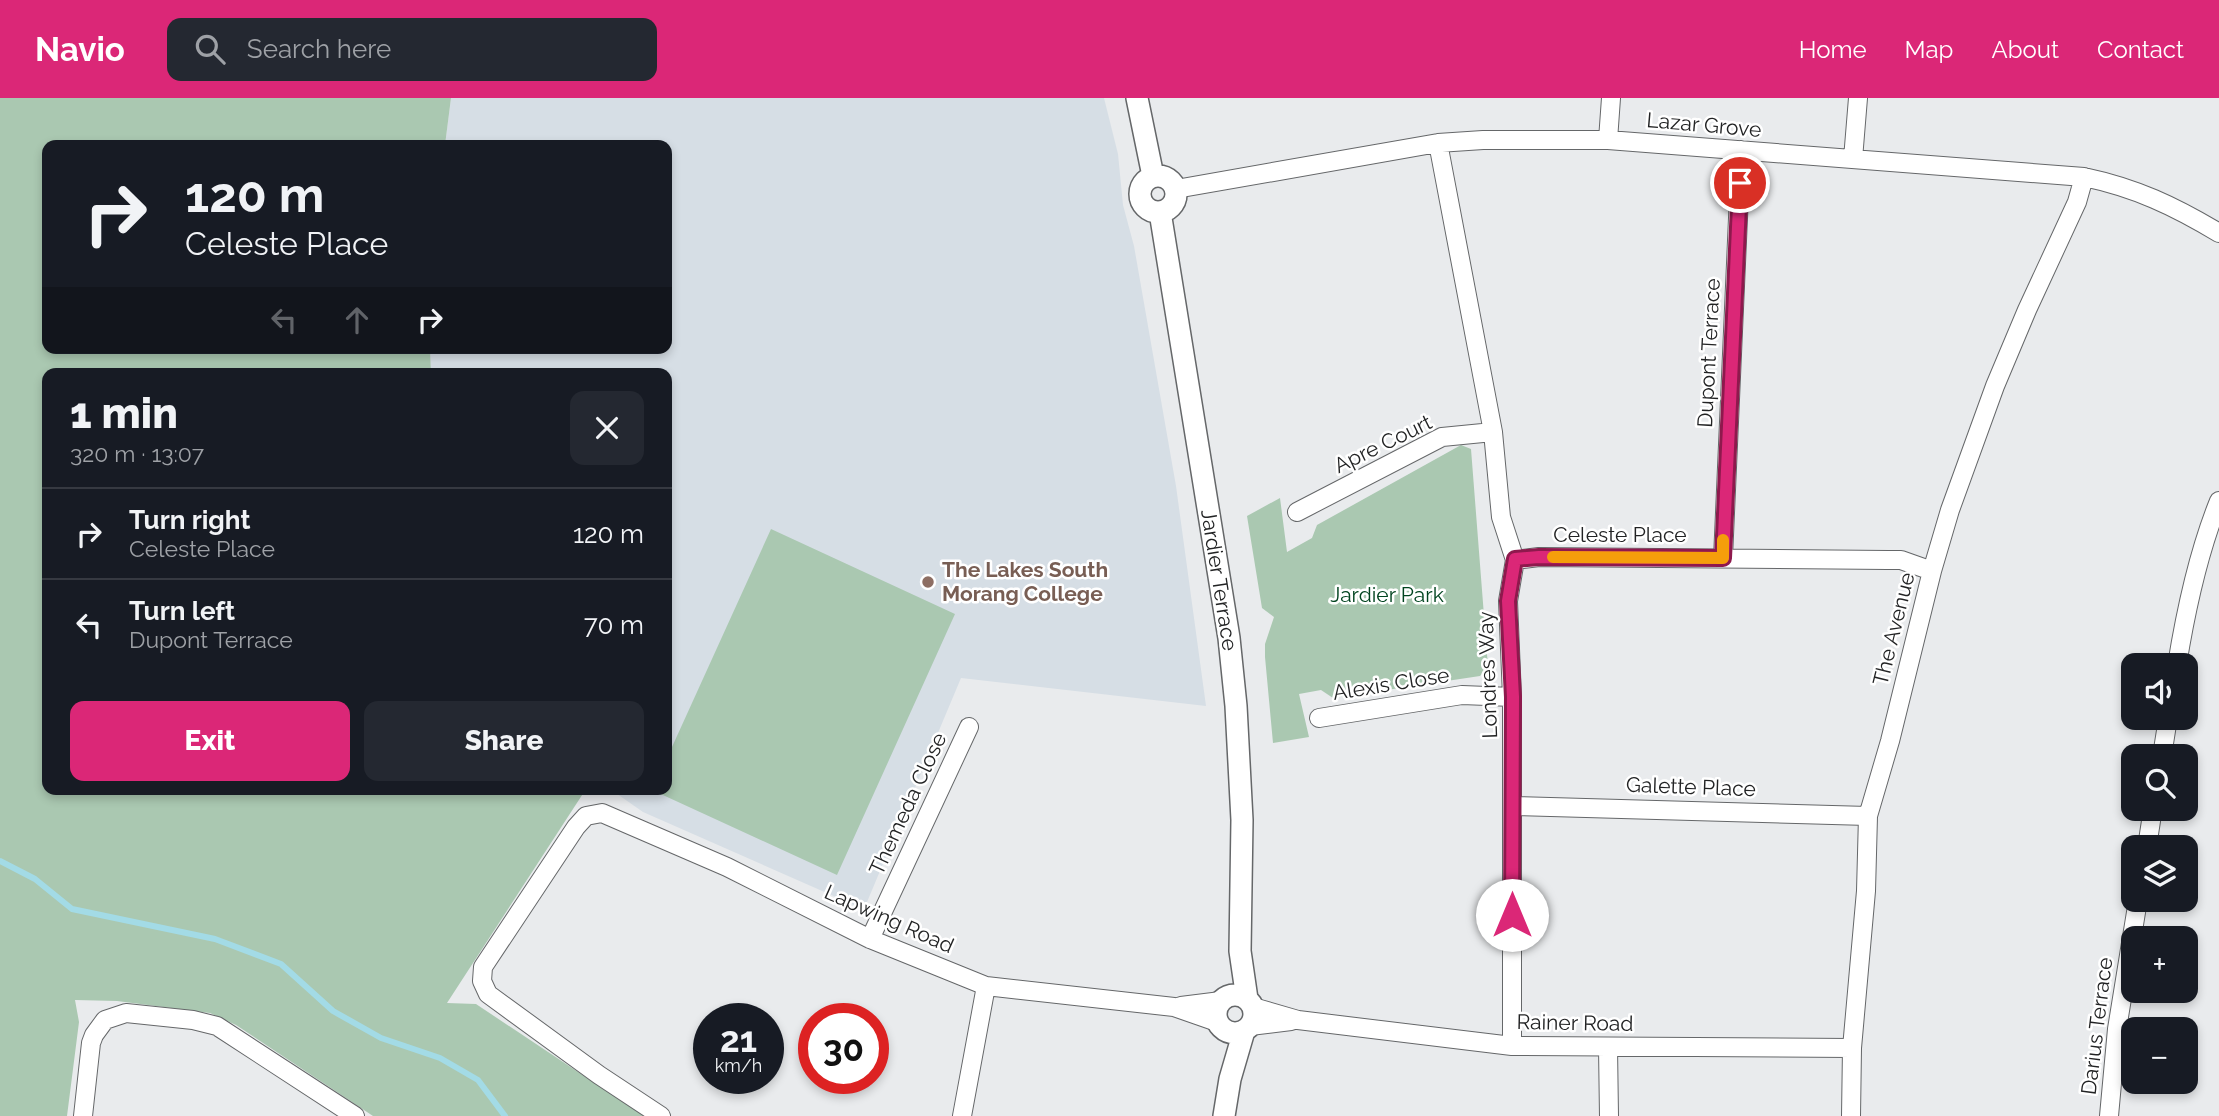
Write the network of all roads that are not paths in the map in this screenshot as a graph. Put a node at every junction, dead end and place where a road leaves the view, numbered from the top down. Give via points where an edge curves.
1 (1137, 98) edge
2 (1611, 98) edge
3 (1858, 98) edge
4 (1608, 140) junction
5 (1438, 143) junction
6 (1741, 150) junction
7 (1853, 159) junction
8 (1153, 176) junction
9 (2084, 177) junction
10 (1176, 189) junction
11 (1160, 212) junction
12 (2219, 233) edge
13 (1493, 432) junction
14 (2219, 501) edge
15 (1297, 512) dead end
16 (2215, 523) edge
17 (1723, 558) junction
18 (1515, 559) junction
19 (1932, 571) junction
20 (2179, 653) edge
21 (1513, 697) junction
22 (1319, 719) dead end
23 (969, 727) dead end
24 (1513, 806) junction
25 (1868, 816) junction
26 (2136, 912) edge
27 (870, 939) junction
28 (986, 986) junction
29 (1235, 1014) junction
30 (1512, 1046) junction
31 (1608, 1047) junction
32 (1852, 1048) junction
33 (83, 1116) edge
34 (355, 1116) edge
35 (661, 1116) edge
36 (962, 1116) edge
37 (1224, 1116) edge
38 (1609, 1116) edge
39 (1851, 1116) edge
40 (2109, 1116) edge

1 - 8 street
2 - 4 street
3 - 7 street
4 - 5 street, Lazar Grove
4 - 6 street, Lazar Grove
5 - 10 street, Lazar Grove
5 - 13 street, Londres Way
6 - 7 street, Lazar Grove
6 - 17 street, Dupont Terrace
7 - 9 street, Lazar Grove
8 - 10 street via 1167,178
8 - 11 street via 1140,186 1139,197 1146,208
9 - 12 street, Lazar Grove via 2155,198
9 - 19 street, The Avenue via 1995,386
10 - 11 street via 1172,205
11 - 29 street, Jardier Terrace via 1236,706 1242,821
13 - 15 street, Apre Court via 1442,438
13 - 18 street, Londres Way via 1501,517
14 - 16 street
16 - 20 street via 2192,587
17 - 18 street, Celeste Place
17 - 19 street, Celeste Place via 1901,560
18 - 21 street, Londres Way via 1508,601
19 - 25 street, The Avenue
21 - 22 street, Alexis Close via 1462,695
21 - 24 street, Londres Way
23 - 27 street, Themeda Close
24 - 25 street, Galette Place
24 - 30 street, Londres Way
25 - 32 street, The Avenue
26 - 40 street, Darius Terrace via 2116,1029
27 - 28 street, Lapwing Road
27 - 35 street, Lapwing Road via 727,867 602,813 586,816 483,967 482,981 488,994
28 - 29 street, Lapwing Road
28 - 36 street
29 - 30 street, Rainer Road
29 - 37 street, Jardier Terrace
30 - 31 street, Rainer Road
31 - 32 street, Rainer Road
31 - 38 street
32 - 39 street, The Avenue
33 - 34 street via 94,1035 105,1020 126,1013 217,1026

